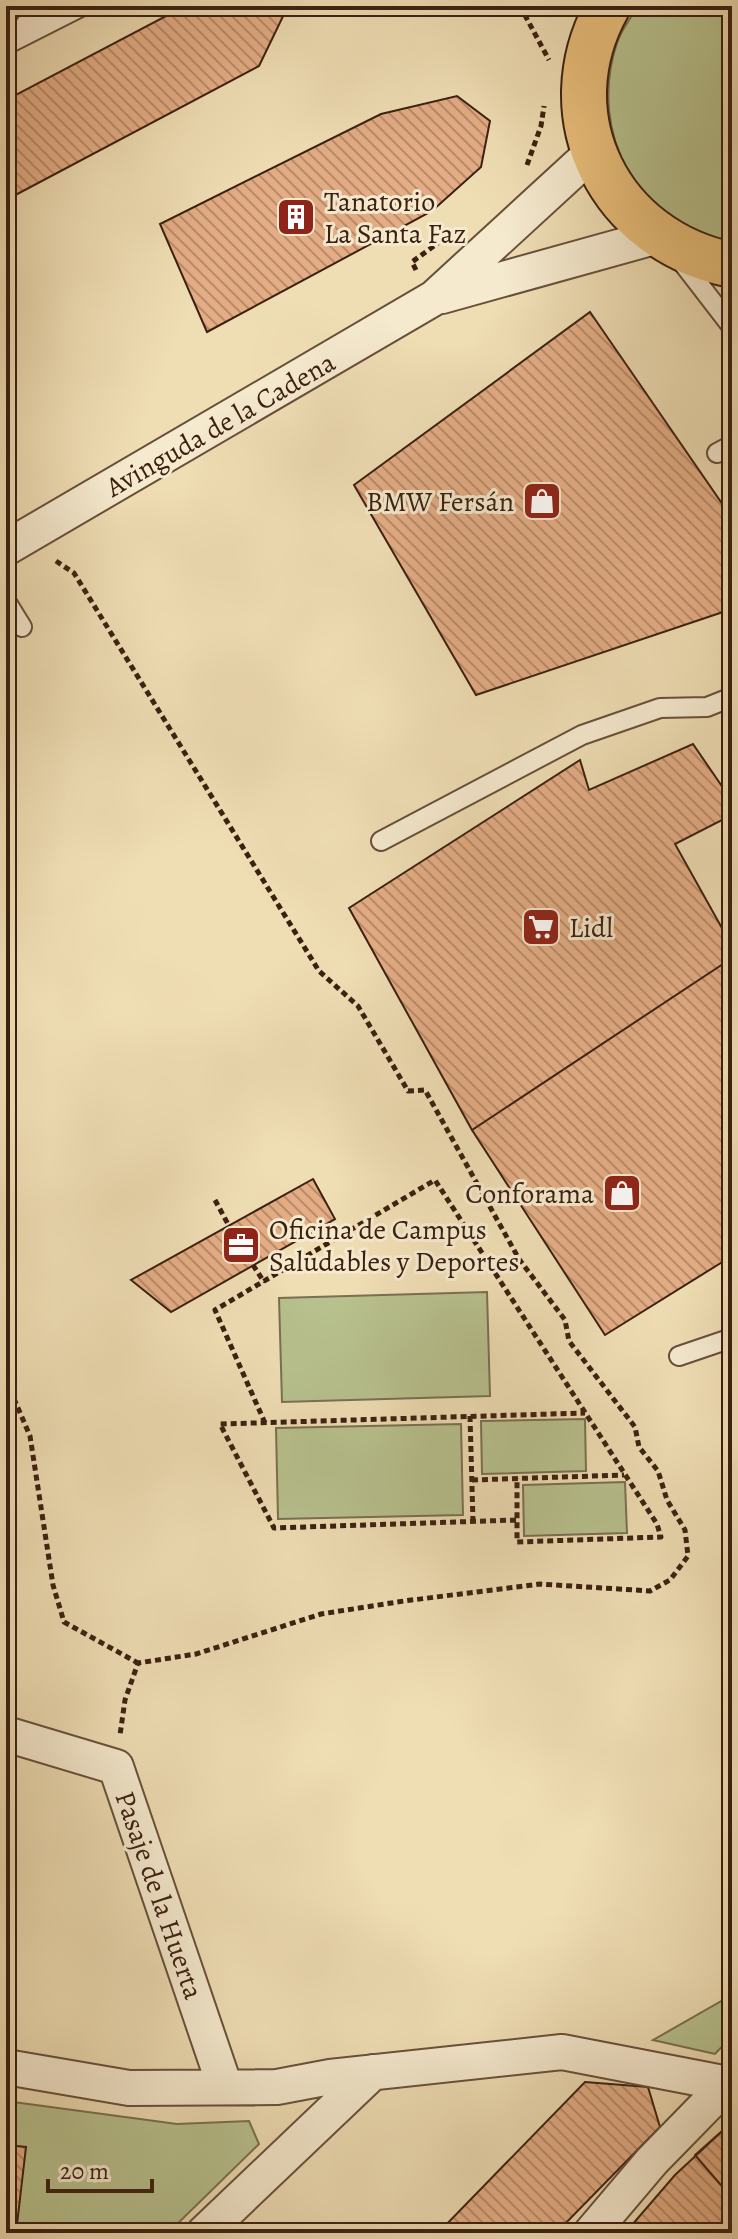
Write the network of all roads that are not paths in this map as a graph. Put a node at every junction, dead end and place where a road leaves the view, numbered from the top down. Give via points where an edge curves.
1 (46, 6) edge
2 (83, 6) edge
3 (598, 13) edge
4 (10, 43) edge
5 (593, 152) junction
6 (662, 239) junction
7 (732, 265) edge
8 (434, 298) junction
9 (732, 327) edge
10 (6, 548) edge
11 (6, 601) edge
12 (22, 627) dead end
13 (732, 697) edge
14 (381, 841) dead end
15 (732, 1338) edge
16 (679, 1356) dead end
17 (6, 1734) edge
18 (6, 2067) edge
19 (373, 2072) junction
20 (730, 2081) edge
21 (225, 2087) junction
22 (204, 2233) edge
23 (591, 2233) edge

1 - 4 lane
2 - 4 lane
3 - 5 main road via 583,90
5 - 6 main road via 619,199
5 - 8 street, Avinguda de la Cadena
6 - 7 main road via 698,257
6 - 8 street, Avinguda de la Cadena
6 - 9 lane
8 - 10 street, Avinguda de la Cadena
11 - 12 lane
13 - 14 lane via 707,707 660,708 582,735
15 - 16 lane
17 - 21 street, Pasaje de la Huerta via 116,1767
18 - 21 street via 129,2088
19 - 20 street via 562,2052
19 - 21 street via 277,2087
19 - 22 street
20 - 23 street

